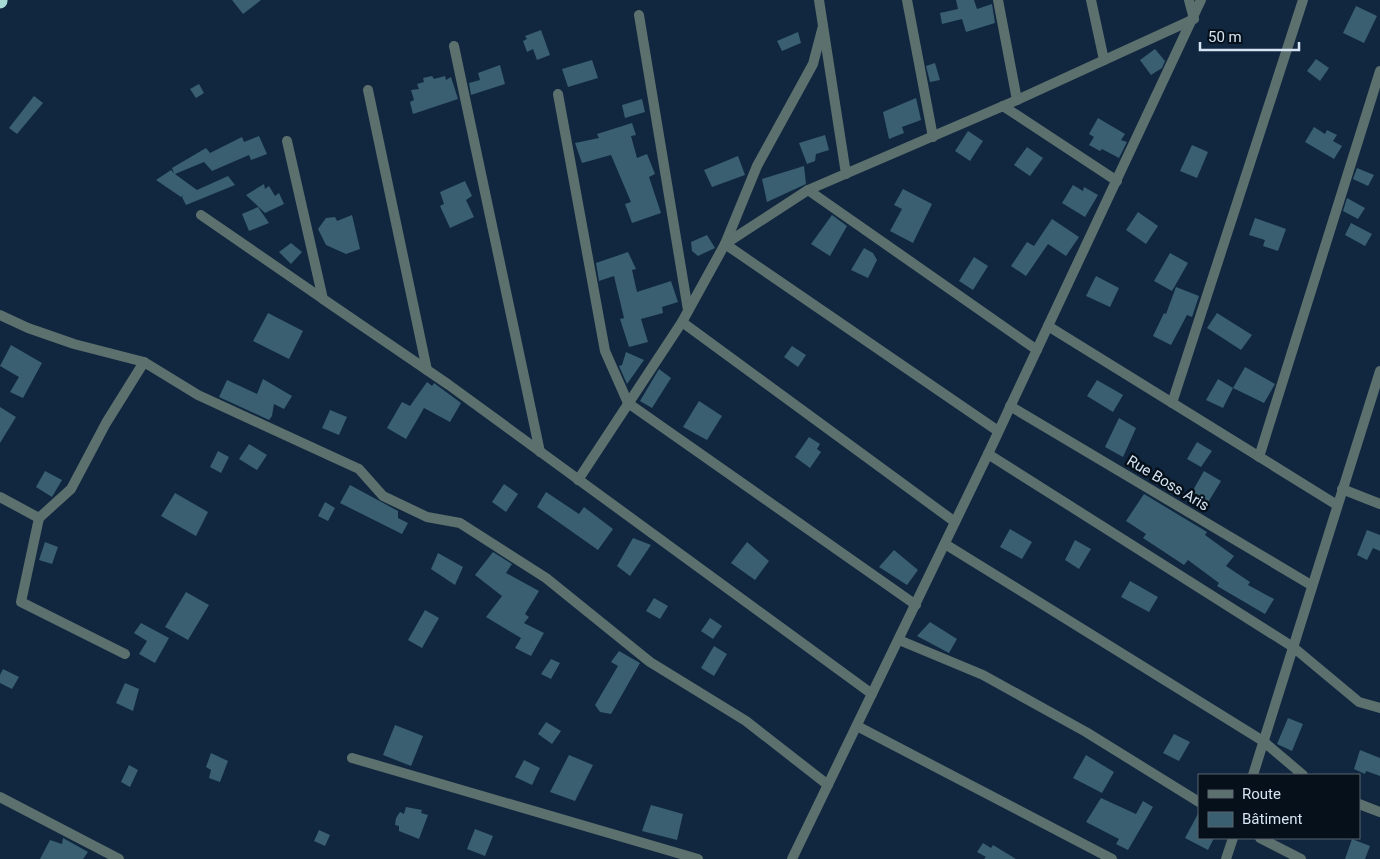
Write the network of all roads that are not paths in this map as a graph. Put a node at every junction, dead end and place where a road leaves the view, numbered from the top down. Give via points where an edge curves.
1 (819, 0) edge
2 (907, 0) edge
3 (998, 0) edge
4 (1091, 0) edge
5 (1189, 0) edge
6 (1202, 0) edge
7 (1303, 0) edge
8 (639, 15) dead end
9 (1194, 19) junction
10 (823, 26) junction
11 (454, 46) dead end
12 (1104, 60) junction
13 (1380, 71) edge
14 (368, 90) dead end
15 (558, 94) dead end
16 (1017, 100) junction
17 (1004, 106) junction
18 (933, 137) junction
19 (287, 141) dead end
20 (846, 174) junction
21 (1117, 181) junction
22 (808, 190) junction
23 (202, 215) dead end
24 (725, 244) junction
25 (323, 299) junction
26 (688, 310) junction
27 (0, 315) edge
28 (682, 322) junction
29 (1048, 326) junction
30 (1037, 350) junction
31 (144, 362) junction
32 (428, 370) junction
33 (1380, 371) edge
34 (628, 403) junction
35 (1172, 403) junction
36 (1010, 406) junction
37 (998, 431) junction
38 (540, 452) junction
39 (988, 454) junction
40 (1259, 457) junction
41 (578, 480) junction
42 (1342, 489) junction
43 (0, 497) edge
44 (1380, 504) edge
45 (1337, 505) junction
46 (38, 518) junction
47 (955, 522) junction
48 (945, 544) junction
49 (1311, 586) junction
50 (916, 605) junction
51 (898, 640) junction
52 (1292, 647) junction
53 (125, 654) dead end
54 (872, 694) junction
55 (1380, 708) edge
56 (857, 726) junction
57 (1263, 742) junction
58 (352, 758) dead end
59 (1253, 774) edge
60 (1302, 774) edge
61 (828, 785) junction
62 (0, 797) edge
63 (1198, 801) edge
64 (1360, 804) edge
65 (1380, 812) edge
66 (1233, 839) edge
67 (1262, 839) edge
68 (119, 859) edge
69 (698, 859) edge
70 (792, 859) edge
71 (1112, 859) edge
72 (1226, 859) edge
73 (1301, 859) edge

1 - 10 street
2 - 18 street
3 - 16 street
4 - 12 street
5 - 9 street
6 - 9 street
7 - 35 street
8 - 26 street
9 - 12 street
9 - 21 street
10 - 20 street
10 - 24 street via 813,64 757,166
11 - 38 street
12 - 16 street
13 - 40 street
14 - 32 street
15 - 34 street via 605,351
16 - 17 street
17 - 18 street
17 - 21 street
18 - 20 street
19 - 25 street
20 - 22 street
21 - 29 street
22 - 24 street
22 - 30 street
23 - 25 street
24 - 26 street
24 - 37 street
25 - 32 street
26 - 28 street
27 - 31 street via 74,344
28 - 34 street
28 - 47 street
29 - 30 street
29 - 35 street
30 - 36 street
31 - 46 street via 70,489
31 - 61 street via 198,395 359,469 383,496 427,517 460,523 546,578 650,662 746,721
32 - 38 street
33 - 42 street
34 - 41 street
34 - 50 street
35 - 40 street
36 - 37 street
36 - 49 street, Rue Boss Aris
37 - 39 street
38 - 41 street
39 - 47 street
39 - 52 street
40 - 45 street
41 - 54 street
42 - 44 street
42 - 45 street
43 - 46 street
45 - 49 street
46 - 53 street via 22,602
47 - 48 street
48 - 50 street
48 - 57 street
49 - 52 street
50 - 51 street
51 - 54 street
51 - 63 street via 983,675 1086,732
52 - 55 street via 1359,702
52 - 57 street
54 - 56 street
56 - 61 street
56 - 71 street
57 - 59 street
57 - 60 street
58 - 69 street
61 - 70 street
62 - 68 street
64 - 65 street
66 - 72 street
67 - 73 street

